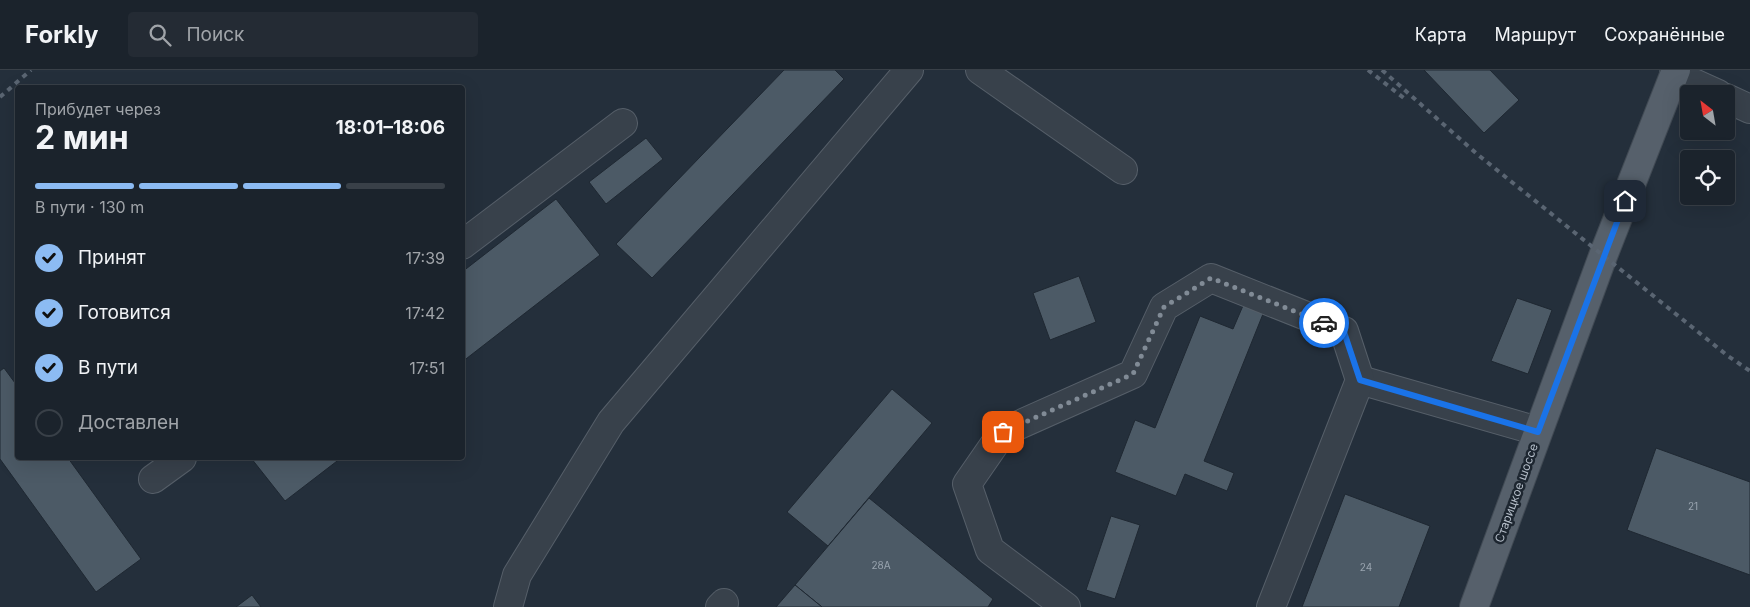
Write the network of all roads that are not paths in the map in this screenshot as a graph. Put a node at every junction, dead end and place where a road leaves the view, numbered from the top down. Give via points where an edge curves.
1 (909, 70) edge
2 (980, 70) edge
3 (1675, 72) edge
4 (1700, 85) edge
5 (1735, 102) edge
6 (1750, 109) edge
7 (623, 123) dead end
8 (1123, 170) dead end
9 (465, 243) edge
10 (1360, 380) junction
11 (1538, 432) junction
12 (179, 460) edge
13 (153, 479) dead end
14 (508, 607) edge
15 (1066, 607) edge
16 (1271, 607) edge
17 (1474, 607) edge

1 - 14 lane via 611,422 517,575
2 - 8 lane
3 - 4 lane
3 - 11 main road, Старицкое шоссе
5 - 6 lane
7 - 9 lane
10 - 11 lane
10 - 15 lane via 1344,332 1211,278 1164,307 1133,374 1003,432 967,484 990,550
10 - 16 lane
11 - 17 main road, Старицкое шоссе
12 - 13 lane

